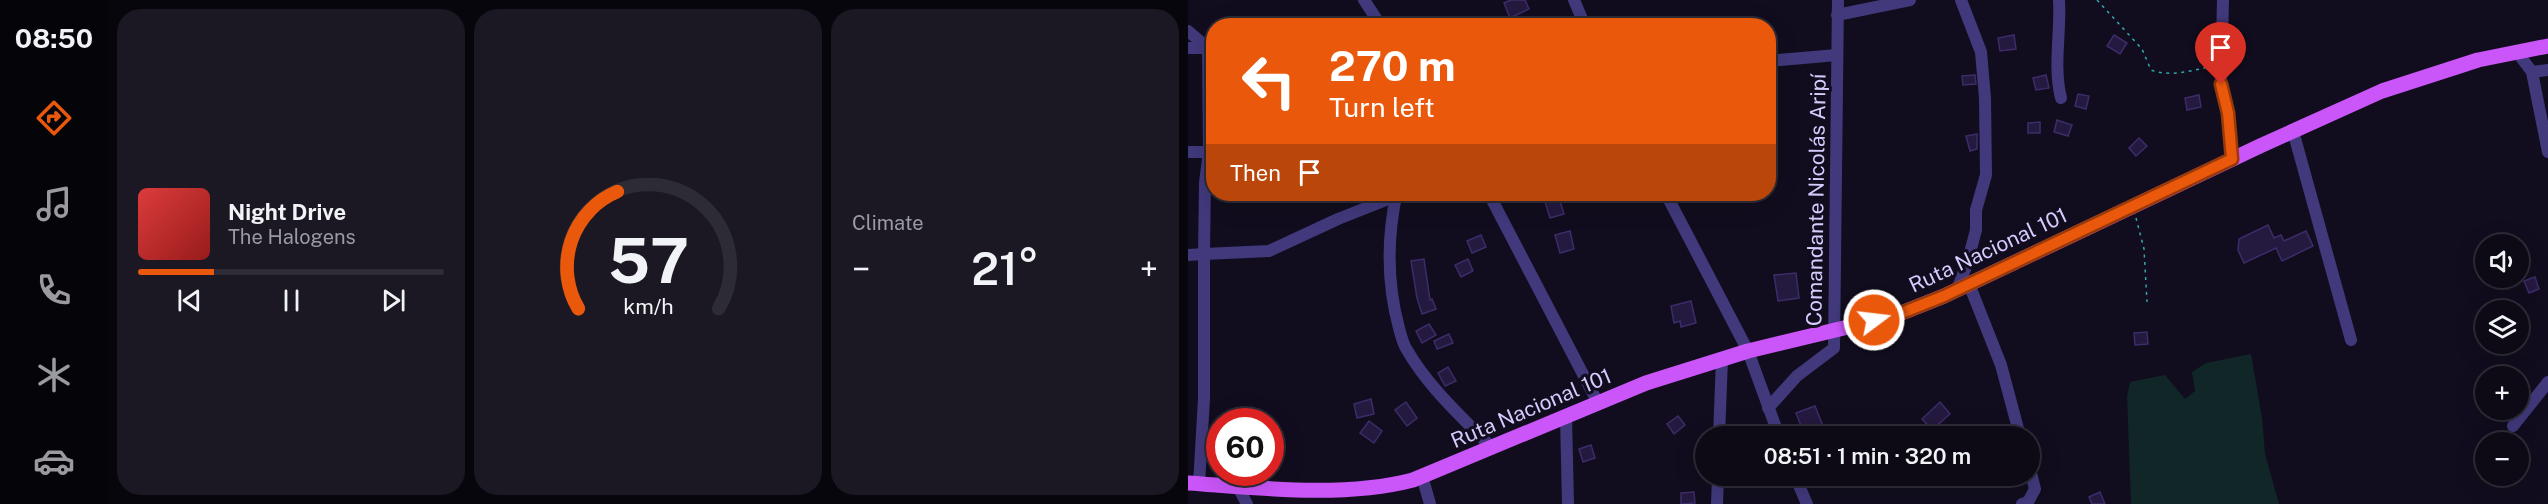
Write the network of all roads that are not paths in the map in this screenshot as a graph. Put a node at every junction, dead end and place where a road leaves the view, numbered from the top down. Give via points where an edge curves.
1 (1364, 0) edge
2 (1574, 0) edge
3 (1838, 0) edge
4 (1910, 0) edge
5 (1961, 0) edge
6 (2059, 0) edge
7 (2223, 0) edge
8 (1838, 15) junction
9 (1376, 18) edge
10 (1582, 18) edge
11 (1188, 31) edge
12 (1206, 46) edge
13 (2548, 46) edge
14 (1188, 48) edge
15 (1206, 48) edge
16 (2517, 52) junction
17 (1837, 55) junction
18 (1776, 60) edge
19 (2548, 70) edge
20 (2532, 72) junction
21 (2061, 98) dead end
22 (2293, 131) junction
23 (1188, 152) edge
24 (1206, 152) edge
25 (2548, 152) edge
26 (2232, 159) junction
27 (1206, 174) edge
28 (1384, 201) edge
29 (1397, 201) edge
30 (1493, 201) edge
31 (1670, 201) edge
32 (1204, 254) junction
33 (1188, 255) edge
34 (1963, 287) junction
35 (1833, 329) junction
36 (2351, 340) dead end
37 (1748, 351) junction
38 (1722, 359) junction
39 (2548, 382) edge
40 (1598, 403) junction
41 (1768, 408) junction
42 (1566, 417) junction
43 (1719, 426) edge
44 (1775, 426) edge
45 (2017, 426) edge
46 (2513, 426) dead end
47 (1188, 444) edge
48 (1201, 444) junction
49 (1492, 448) junction
50 (1422, 476) junction
51 (1193, 483) edge
52 (1718, 486) edge
53 (1799, 486) edge
54 (2034, 486) edge
55 (1238, 487) junction
56 (1247, 504) edge
57 (1430, 504) edge
58 (1568, 504) edge
59 (1717, 504) edge
60 (1807, 504) edge
61 (2022, 504) edge

1 - 9 street
2 - 10 street
3 - 8 street, Comandante Nicolás Aripí
4 - 8 street
5 - 34 street via 1981,52 1986,175
6 - 21 street via 2056,78
7 - 26 street via 2221,84
8 - 17 street, Comandante Nicolás Aripí
11 - 12 street
13 - 16 main road, Ruta Nacional 101
14 - 15 street
16 - 20 street
16 - 22 main road, Ruta Nacional 101 via 2433,73
17 - 18 street
17 - 35 street, Comandante Nicolás Aripí
19 - 20 street
20 - 25 street
22 - 26 main road, Ruta Nacional 101
22 - 36 street
23 - 24 street
26 - 34 main road, Ruta Nacional 101
27 - 32 street
28 - 32 street via 1269,251
29 - 49 street via 1388,267 1405,348 1430,384
30 - 40 street
31 - 37 street
32 - 33 street
32 - 48 street
34 - 35 main road, Ruta Nacional 101 via 1894,316
34 - 45 street via 2001,365
35 - 37 main road, Ruta Nacional 101
35 - 41 street, Comandante Nicolás Aripí via 1834,348 1797,376
37 - 38 main road, Ruta Nacional 101
37 - 41 street
38 - 40 main road, Ruta Nacional 101
38 - 43 street
39 - 46 street
40 - 42 main road, Ruta Nacional 101
41 - 44 street
42 - 49 main road, Ruta Nacional 101
42 - 58 street
47 - 48 street
48 - 51 street
49 - 50 main road, Ruta Nacional 101
50 - 55 main road, Ruta Nacional 101 via 1384,487 1350,490
50 - 57 street
51 - 55 main road, Ruta Nacional 101
52 - 59 street
53 - 60 street
54 - 61 street via 2028,502
55 - 56 street

